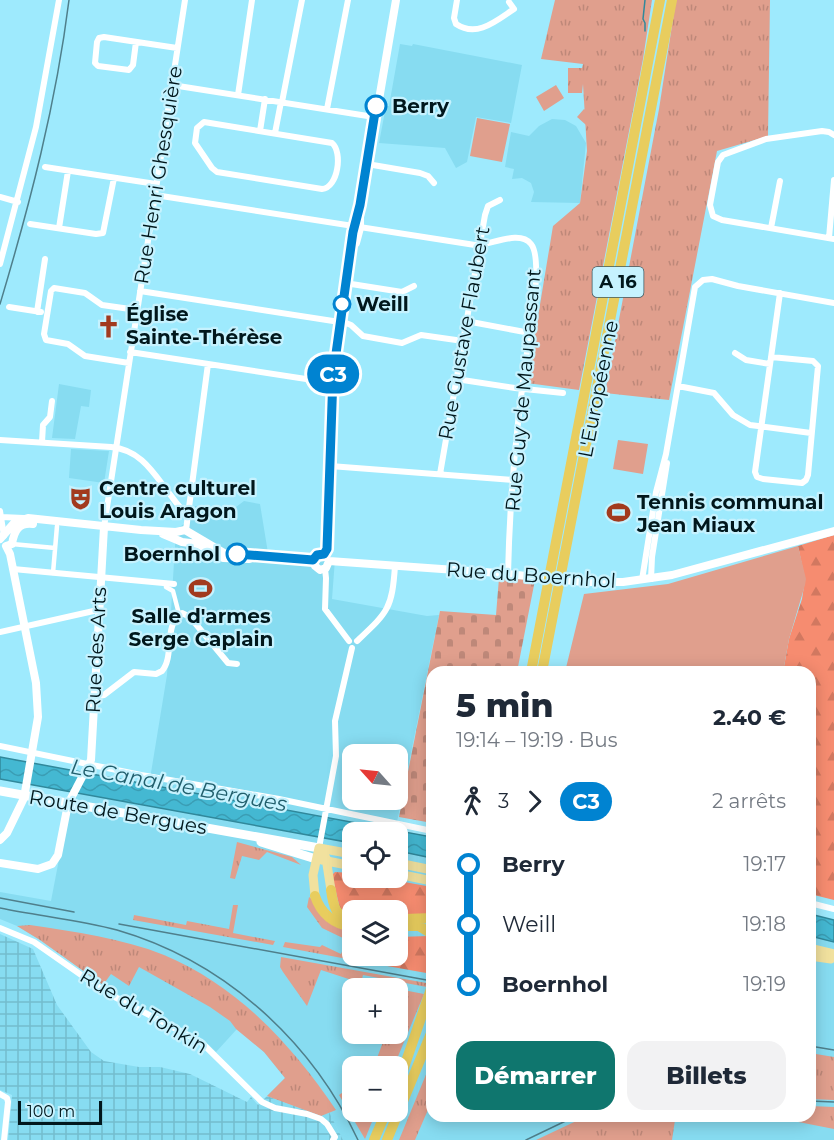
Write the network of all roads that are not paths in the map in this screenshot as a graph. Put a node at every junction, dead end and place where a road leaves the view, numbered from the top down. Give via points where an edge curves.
1 (59, 0) edge
2 (185, 0) edge
3 (252, 0) edge
4 (302, 0) edge
5 (348, 0) edge
6 (396, 0) edge
7 (457, 0) edge
8 (660, 0) edge
9 (672, 0) edge
10 (678, 0) edge
11 (509, 2) dead end
12 (136, 42) junction
13 (664, 45) junction
14 (177, 48) junction
15 (172, 85) junction
16 (238, 95) junction
17 (266, 99) junction
18 (282, 102) junction
19 (327, 109) junction
20 (374, 117) junction
21 (260, 131) junction
22 (276, 133) junction
23 (834, 135) edge
24 (367, 164) junction
25 (45, 167) dead end
26 (68, 171) junction
27 (114, 178) junction
28 (834, 180) edge
29 (780, 181) dead end
30 (434, 183) dead end
31 (156, 184) junction
32 (155, 195) junction
33 (0, 197) edge
34 (500, 200) dead end
35 (18, 202) junction
36 (30, 224) dead end
37 (357, 227) junction
38 (59, 228) junction
39 (771, 228) junction
40 (831, 238) edge
41 (480, 245) junction
42 (45, 260) dead end
43 (0, 264) edge
44 (347, 283) junction
45 (414, 286) dead end
46 (140, 291) junction
47 (780, 293) junction
48 (834, 303) edge
49 (9, 307) dead end
50 (137, 310) junction
51 (37, 312) junction
52 (48, 313) junction
53 (466, 321) junction
54 (341, 322) junction
55 (530, 333) junction
56 (463, 341) junction
57 (130, 352) junction
58 (735, 353) dead end
59 (770, 360) junction
60 (129, 363) junction
61 (208, 364) junction
62 (456, 379) junction
63 (332, 383) junction
64 (678, 386) junction
65 (521, 389) junction
66 (563, 393) dead end
67 (52, 401) dead end
68 (762, 427) junction
69 (811, 433) junction
70 (0, 441) edge
71 (42, 442) junction
72 (116, 447) junction
73 (330, 466) junction
74 (440, 474) junction
75 (514, 480) junction
76 (1, 514) edge
77 (188, 514) junction
78 (28, 518) junction
79 (57, 526) junction
80 (104, 527) junction
81 (834, 531) edge
82 (184, 535) junction
83 (5, 541) edge
84 (55, 548) junction
85 (313, 560) junction
86 (326, 562) junction
87 (558, 562) junction
88 (395, 566) junction
89 (13, 570) junction
90 (53, 573) junction
91 (507, 574) junction
92 (99, 578) junction
93 (646, 580) junction
94 (166, 583) junction
95 (174, 584) dead end
96 (552, 593) junction
97 (98, 610) junction
98 (179, 614) junction
99 (24, 626) junction
100 (0, 632) edge
101 (349, 641) junction
102 (357, 641) junction
103 (352, 648) junction
104 (237, 664) dead end
105 (533, 666) edge
106 (543, 666) edge
107 (94, 697) junction
108 (0, 746) edge
109 (32, 756) junction
110 (87, 768) junction
111 (0, 790) edge
112 (26, 792) junction
113 (68, 804) junction
114 (326, 813) junction
115 (426, 830) edge
116 (235, 833) junction
117 (0, 840) edge
118 (320, 844) junction
119 (342, 851) edge
120 (316, 859) junction
121 (327, 861) junction
122 (0, 862) edge
123 (342, 864) edge
124 (408, 865) edge
125 (426, 869) edge
126 (408, 876) edge
127 (426, 880) edge
128 (331, 890) joint
129 (315, 896) joint
130 (816, 904) edge
131 (834, 909) edge
132 (342, 917) edge
133 (426, 918) edge
134 (408, 919) edge
135 (342, 924) edge
136 (408, 926) edge
137 (0, 928) edge
138 (426, 930) edge
139 (816, 950) edge
140 (834, 954) edge
141 (816, 957) edge
142 (834, 959) edge
143 (426, 1013) edge
144 (426, 1041) edge
145 (426, 1049) edge
146 (408, 1065) edge
147 (408, 1072) edge
148 (408, 1073) edge
149 (0, 1094) edge
150 (385, 1122) edge
151 (388, 1122) edge
152 (4, 1140) edge
153 (333, 1140) edge
154 (373, 1140) edge
155 (387, 1140) edge

1 - 35 street
2 - 14 street, Rue Henri Ghesquière
3 - 16 street
4 - 18 street
5 - 19 street
6 - 20 street
7 - 11 street via 456,24 474,30 514,9
8 - 87 highway, L'Européenne / A 16
9 - 13 highway, L'Européenne / A 16
10 - 13 highway
12 - 12 street via 130,69 95,63 96,42 100,38
12 - 14 street
13 - 87 highway, L'Européenne / A 16
14 - 15 street, Rue Henri Ghesquière
15 - 16 street
15 - 31 street, Rue Henri Ghesquière
16 - 17 street
17 - 18 street
17 - 21 street
18 - 19 street
18 - 22 street
19 - 20 street
20 - 24 street
21 - 22 street
21 - 22 street via 202,123 197,128 195,143 219,173 330,187 338,154 335,145
23 - 39 street via 822,131 771,138 720,158 711,212 720,219
24 - 30 street via 420,173
24 - 37 street
25 - 26 street
26 - 27 street
26 - 38 street
27 - 31 street
27 - 38 street via 104,233
28 - 40 street
29 - 39 street
31 - 32 street, Rue Henri Ghesquière
32 - 37 street, Rue Guy de Maupassant
32 - 46 street, Rue Henri Ghesquière
33 - 35 street
34 - 41 street, Rue Gustave Flaubert via 487,209
35 - 43 street
36 - 38 street
37 - 41 street, Rue Guy de Maupassant
37 - 44 street
39 - 40 street
41 - 53 street, Rue Gustave Flaubert
41 - 55 street, Rue Guy de Maupassant via 516,238 533,246 536,292
42 - 51 street
44 - 45 street via 402,292
44 - 54 street
46 - 50 street, Rue Henri Ghesquière
46 - 54 street
47 - 48 street
47 - 59 street
47 - 64 street via 702,283 690,316
49 - 51 street
50 - 52 street via 102,305 86,293 54,288
50 - 57 street, Rue Henri Ghesquière
51 - 52 street
52 - 60 street via 46,340 70,345 84,356
53 - 55 street
53 - 56 street, Rue Gustave Flaubert
54 - 56 street via 363,336 402,343 421,335
54 - 63 street
55 - 65 street, Rue Guy de Maupassant
56 - 62 street, Rue Gustave Flaubert
57 - 60 street, Rue Henri Ghesquière
57 - 61 street
58 - 59 street via 746,360
59 - 68 street
59 - 69 street via 816,363
60 - 72 street, Rue Henri Ghesquière
61 - 63 street
61 - 77 street
62 - 65 street
62 - 74 street, Rue Gustave Flaubert
63 - 73 street
64 - 68 street via 712,393 735,417
64 - 93 street
65 - 66 street
65 - 75 street, Rue Guy de Maupassant
67 - 71 street via 50,417 43,424
68 - 69 street
68 - 69 street via 755,470 765,480 806,480
70 - 71 street
71 - 72 street
72 - 77 street via 142,459
72 - 80 street, Rue Henri Ghesquière
73 - 74 street
73 - 86 street
74 - 75 street
75 - 91 street, Rue Guy de Maupassant
76 - 78 street
76 - 83 street
77 - 82 street
78 - 80 street
78 - 83 street via 15,522
79 - 80 street
79 - 83 street via 24,524
79 - 84 street
80 - 82 street
80 - 92 street, Rue des Arts
81 - 93 street, Rue du Boernhol
82 - 85 street via 220,552
83 - 84 street
83 - 89 street
84 - 90 street
85 - 86 street via 317,555
85 - 86 street via 316,568
86 - 88 street, Rue du Boernhol
86 - 101 street via 325,610
87 - 96 highway, L'Européenne / A 16
88 - 91 street, Rue du Boernhol
88 - 102 street via 389,606
89 - 90 street
89 - 99 street
90 - 92 street
91 - 93 street, Rue du Boernhol via 589,583
92 - 94 street
92 - 97 street, Rue des Arts
94 - 95 street
94 - 98 street via 173,591
96 - 105 highway, L'Européenne / A 16
96 - 106 highway, L'Européenne / A 16
97 - 99 street
97 - 107 street, Rue des Arts
98 - 104 street via 188,614 227,661
98 - 107 street via 173,620 166,665 159,673 134,672 104,695
99 - 100 street
99 - 109 street via 38,703
101 - 102 street
101 - 103 street
102 - 103 street
103 - 114 street via 335,723 336,756
107 - 110 street, Rue des Arts
108 - 109 street
109 - 110 street
109 - 112 street
110 - 113 street
110 - 114 street via 279,799
111 - 112 main road, Route de Bergues
112 - 113 main road, Route de Bergues
112 - 117 street
113 - 116 main road, Route de Bergues
113 - 122 street via 58,855 51,866 38,869
114 - 115 street
114 - 118 street
116 - 118 main road, Route de Bergues
116 - 120 main road, Route de Bergues
118 - 119 main road, Route de Bergues
118 - 120 main road
118 - 121 main road
120 - 121 main road, Route de Bergues
120 - 129 main road
121 - 123 main road, Route de Bergues
121 - 128 main road
124 - 125 main road
126 - 127 main road
128 - 132 highway via 336,911
129 - 135 highway via 329,918
130 - 131 street
133 - 134 highway
136 - 138 highway
137 - 153 street, Rue du Tonkin via 34,942 107,993 201,1042 262,1102 321,1119
139 - 140 main road
141 - 142 main road
143 - 146 highway
144 - 147 highway
145 - 148 highway
149 - 152 street via 8,1100
150 - 154 highway
151 - 155 highway

